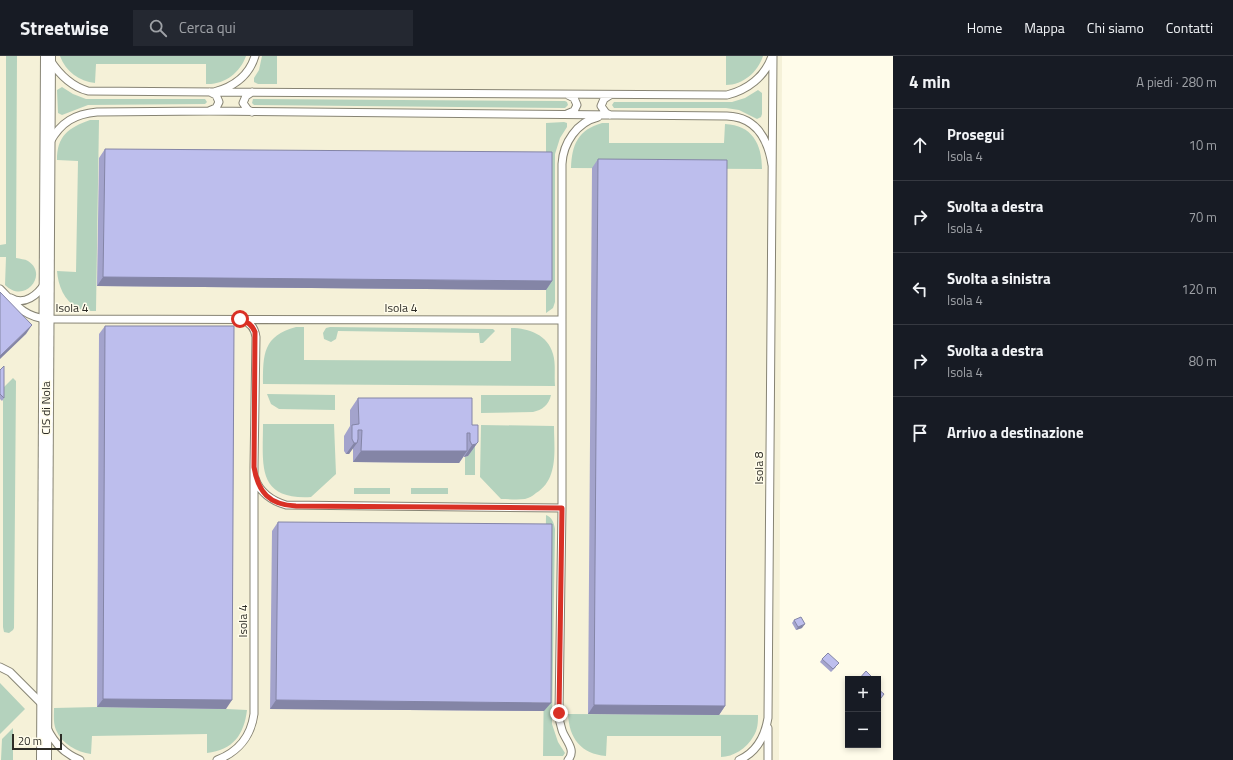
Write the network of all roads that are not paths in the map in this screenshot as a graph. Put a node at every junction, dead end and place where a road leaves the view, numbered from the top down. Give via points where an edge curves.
1 (49, 56) edge
2 (255, 56) edge
3 (773, 56) edge
4 (211, 92) junction
5 (253, 92) junction
6 (567, 95) junction
7 (610, 95) junction
8 (209, 111) junction
9 (252, 112) junction
10 (567, 114) junction
11 (608, 115) junction
12 (48, 154) junction
13 (772, 165) junction
14 (47, 278) junction
15 (2, 291) edge
16 (46, 318) junction
17 (240, 319) junction
18 (562, 320) junction
19 (254, 467) junction
20 (562, 508) junction
21 (0, 667) edge
22 (44, 713) junction
23 (768, 718) junction
24 (44, 760) edge
25 (80, 760) edge
26 (218, 760) edge
27 (568, 760) edge
28 (739, 760) edge
29 (768, 760) edge

1 - 4 lane via 66,79 88,91
1 - 12 street, CIS di Nola
2 - 4 lane via 239,80 225,89
3 - 7 lane via 762,74 736,93
3 - 13 lane
4 - 5 lane
4 - 8 lane via 216,95 219,102 216,108
5 - 6 lane
5 - 9 lane via 246,96 243,103
6 - 7 lane
6 - 10 lane via 574,98 577,105 574,111
7 - 11 lane via 604,99 601,106
8 - 9 lane
8 - 12 lane via 81,114 59,129 50,143
9 - 10 lane
10 - 11 lane
11 - 13 lane via 734,116 744,119 764,137
11 - 18 lane via 592,118 583,124 569,139 562,155
12 - 14 street, CIS di Nola
13 - 23 lane, Isola 8
14 - 15 lane via 41,288 27,300 14,300
14 - 16 street, CIS di Nola
15 - 16 lane, Isola 4 via 22,311 37,318
16 - 17 lane, Isola 4
16 - 22 street, CIS di Nola
17 - 18 lane, Isola 4
17 - 19 lane, Isola 4 via 248,322 255,332
18 - 20 lane
19 - 20 lane, Isola 4 via 256,480 263,492 273,500 286,505
19 - 26 lane, Isola 4 via 254,714 244,741 236,750
20 - 27 lane via 559,713 562,731 572,750
21 - 22 lane via 10,672
22 - 24 street, CIS di Nola
22 - 25 lane via 49,732 64,751
23 - 28 lane, Isola 8 via 766,732 757,747
23 - 29 lane

